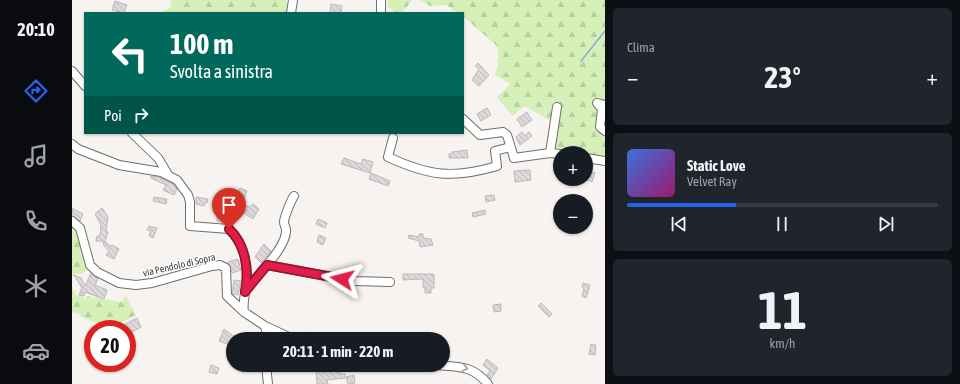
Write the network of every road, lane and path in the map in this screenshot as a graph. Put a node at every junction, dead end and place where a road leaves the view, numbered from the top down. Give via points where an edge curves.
1 (293, 0) edge
2 (381, 0) edge
3 (291, 12) edge
4 (381, 12) edge
5 (72, 72) edge
6 (84, 85) edge
7 (605, 105) edge
8 (557, 107) dead end
9 (464, 120) edge
10 (605, 131) edge
11 (133, 134) edge
12 (393, 138) dead end
13 (72, 144) edge
14 (510, 147) junction
15 (550, 153) junction
16 (553, 153) edge
17 (593, 159) edge
18 (605, 161) edge
19 (169, 176) junction
20 (294, 196) dead end
21 (72, 221) edge
22 (267, 265) junction
23 (390, 282) dead end
24 (245, 292) junction
25 (244, 312) junction
26 (265, 326) junction
27 (266, 332) edge
28 (277, 332) edge
29 (450, 366) edge
30 (267, 372) edge
31 (268, 384) edge
32 (488, 384) edge

1 - 3 street
2 - 4 street
5 - 6 street
7 - 10 street via 597,103 602,109 600,127
8 - 15 street
9 - 14 street via 480,135 503,132 507,135
11 - 19 street via 158,158
12 - 14 street via 388,157 412,168 435,174 467,172 497,166 495,151
13 - 19 street via 78,149 119,165 161,172
14 - 15 street via 514,158
15 - 16 street
17 - 18 street
19 - 24 street via 177,180 188,195 190,226 229,229 238,238 243,248 247,280
20 - 22 street via 284,222 285,235 273,259
21 - 25 street, via Pendolo di Sopra via 80,228 90,264 102,275 119,284 152,283 220,265 226,268 226,296
22 - 23 street via 355,281
22 - 24 street
24 - 25 street
25 - 26 street
26 - 27 street
26 - 28 street
29 -> 32 street via 467,368 480,375
30 - 31 street

